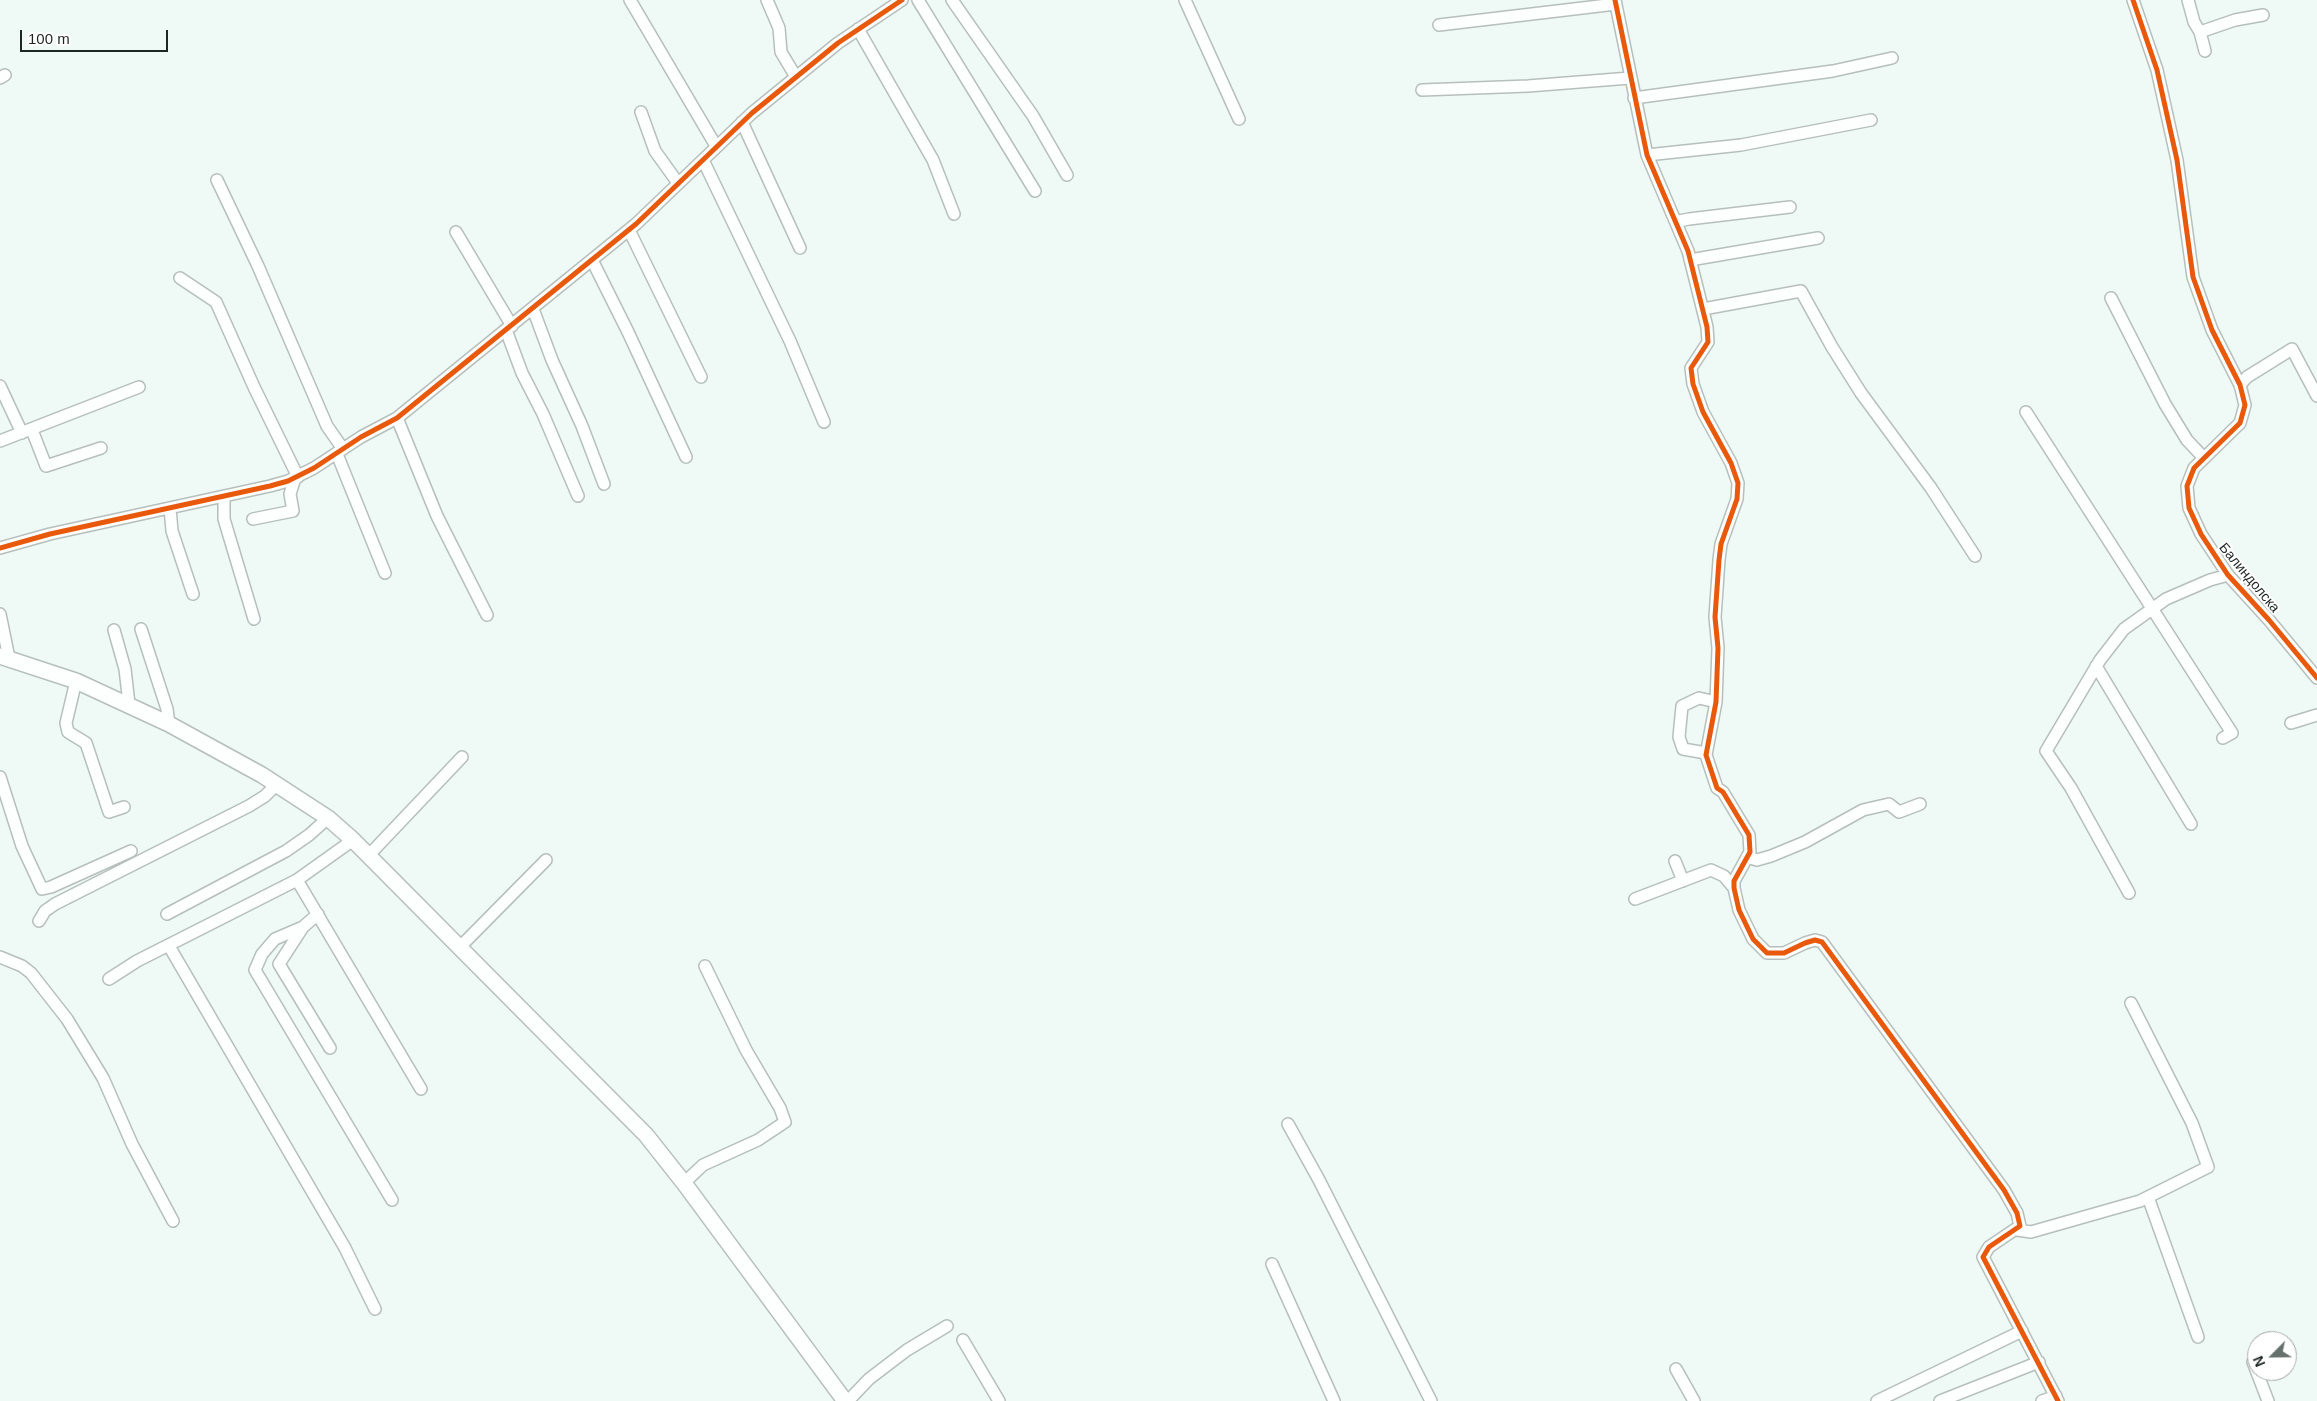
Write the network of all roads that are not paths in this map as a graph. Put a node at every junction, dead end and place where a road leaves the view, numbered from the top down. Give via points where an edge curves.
1 (630, 0) edge
2 (767, 0) edge
3 (902, 0) edge
4 (918, 0) edge
5 (952, 0) edge
6 (1185, 0) edge
7 (2133, 0) edge
8 (2188, 0) edge
9 (1616, 2) edge
10 (2262, 16) dead end
11 (1439, 25) dead end
12 (858, 29) junction
13 (2200, 32) junction
14 (2205, 51) dead end
15 (1892, 58) dead end
16 (796, 77) junction
17 (1630, 78) junction
18 (1422, 90) dead end
19 (1634, 98) junction
20 (641, 112) dead end
21 (1239, 119) dead end
22 (1871, 120) dead end
23 (742, 122) junction
24 (716, 146) junction
25 (1647, 155) junction
26 (703, 160) junction
27 (1067, 175) dead end
28 (217, 180) dead end
29 (678, 183) junction
30 (1034, 191) dead end
31 (1790, 207) dead end
32 (954, 214) dead end
33 (1678, 224) junction
34 (629, 230) junction
35 (456, 232) dead end
36 (1818, 238) dead end
37 (800, 248) dead end
38 (592, 260) junction
39 (1690, 260) junction
40 (180, 278) dead end
41 (2111, 298) dead end
42 (533, 309) junction
43 (1703, 309) junction
44 (509, 328) junction
45 (701, 377) dead end
46 (2240, 385) junction
47 (0, 386) edge
48 (139, 387) dead end
49 (2317, 396) edge
50 (2026, 412) dead end
51 (397, 418) junction
52 (824, 422) dead end
53 (27, 432) junction
54 (0, 441) edge
55 (101, 448) dead end
56 (340, 452) junction
57 (686, 457) dead end
58 (2203, 457) junction
59 (296, 477) junction
60 (604, 484) dead end
61 (224, 496) junction
62 (578, 496) dead end
63 (170, 508) junction
64 (253, 519) dead end
65 (0, 548) edge
66 (1975, 556) dead end
67 (386, 573) dead end
68 (2228, 575) junction
69 (193, 594) dead end
70 (2152, 610) junction
71 (0, 614) edge
72 (487, 615) dead end
73 (254, 619) dead end
74 (141, 629) dead end
75 (114, 630) dead end
76 (5, 657) edge
77 (2096, 666) junction
78 (2317, 678) edge
79 (76, 680) junction
80 (1716, 702) junction
81 (129, 704) junction
82 (2317, 716) edge
83 (2292, 723) dead end
84 (169, 724) junction
85 (2223, 738) dead end
86 (1706, 753) junction
87 (462, 757) dead end
88 (0, 777) edge
89 (278, 784) junction
90 (1920, 804) dead end
91 (124, 807) dead end
92 (328, 818) junction
93 (2191, 824) dead end
94 (353, 840) junction
95 (131, 850) dead end
96 (369, 855) junction
97 (1747, 857) junction
98 (546, 860) dead end
99 (1676, 861) dead end
100 (298, 880) junction
101 (1683, 881) junction
102 (1734, 888) junction
103 (2129, 892) dead end
104 (1634, 899) dead end
105 (167, 914) dead end
106 (318, 914) junction
107 (39, 921) dead end
108 (303, 926) junction
109 (169, 946) junction
110 (460, 948) junction
111 (0, 957) edge
112 (705, 966) dead end
113 (109, 979) dead end
114 (2131, 1002) dead end
115 (330, 1048) dead end
116 (421, 1089) dead end
117 (1288, 1124) dead end
118 (684, 1183) junction
119 (2148, 1197) junction
120 (392, 1200) dead end
121 (173, 1221) dead end
122 (2017, 1230) junction
123 (1272, 1264) dead end
124 (375, 1309) dead end
125 (947, 1326) dead end
126 (2022, 1331) junction
127 (2198, 1337) dead end
128 (963, 1340) dead end
129 (2039, 1362) junction
130 (1676, 1369) dead end
131 (2260, 1381) edge
132 (2057, 1399) edge
133 (847, 1401) edge
134 (999, 1401) edge
135 (1334, 1401) edge
136 (1431, 1401) edge
137 (1694, 1401) edge
138 (1877, 1401) edge
139 (1940, 1401) edge
140 (2042, 1401) edge
141 (2268, 1401) edge

1 - 24 street
2 - 16 street via 779,28 782,52
3 - 12 street
4 - 30 street
5 - 27 street via 1033,116
6 - 21 street
7 - 46 street, Балиндолска via 2145,30 2178,160 2193,277 2212,330
8 - 13 street
9 - 11 street
9 - 17 street
10 - 13 street via 2235,20
12 - 16 street
12 - 32 street via 933,160
13 - 14 street
15 - 19 street via 1833,71
16 - 23 street
17 - 18 street
17 - 19 street
19 - 25 street
20 - 29 street via 655,151
22 - 25 street via 1742,145
23 - 24 street
23 - 37 street
24 - 26 street
25 - 33 street
26 - 29 street
26 - 52 street via 790,341
28 - 56 street
29 - 34 street
31 - 33 street via 1689,219
33 - 39 street
34 - 38 street
34 - 45 street
35 - 44 street
36 - 39 street
38 - 42 street
38 - 57 street
39 - 43 street
40 - 59 street via 216,302
41 - 58 street via 2165,404 2187,440
42 - 44 street
42 - 60 street
43 - 66 street via 1801,292 1861,392 1931,488
43 - 80 street via 1708,342 1691,368 1693,384 1712,432 1731,463 1738,482 1719,560
44 - 51 street
44 - 62 street via 522,373
46 - 49 street via 2247,377 2292,350
46 - 58 street, Балиндолска via 2245,405 2243,417
47 - 53 street
48 - 53 street
50 - 70 street
51 - 56 street
51 - 72 street via 437,516
53 - 54 street
53 - 55 street via 46,466
56 - 59 street
56 - 67 street
58 - 68 street, Балиндолска via 2187,486 2188,502 2201,534
59 - 61 street
59 - 64 street via 290,494 293,511
61 - 63 street
61 - 73 street via 224,519
63 - 65 street
63 - 69 street via 172,531
68 - 70 street via 2166,599
68 - 78 street, Балиндолска
70 - 77 street via 2124,629
70 - 85 street via 2232,733
71 - 76 street
74 - 84 street
75 - 81 street via 125,669
76 - 79 main road
77 - 93 street
77 - 103 street via 2046,751 2071,788
79 - 81 main road
79 - 91 street via 66,723 68,732 86,743 109,812
80 - 86 street
80 - 86 street via 1699,698 1682,706 1679,737 1683,749
81 - 84 main road
82 - 83 street
84 - 89 main road
86 - 97 street via 1717,788 1723,792 1746,829 1750,845
87 - 96 street
88 - 95 street via 22,846 42,889
89 - 92 main road
89 - 107 street via 249,806 55,904 45,910
90 - 97 street via 1899,812 1889,804 1862,810 1805,842 1771,856 1758,860
92 - 94 main road
92 - 105 street via 286,851
94 - 96 main road
94 - 100 street
96 - 110 main road
97 - 102 street via 1736,875
98 - 110 street
99 - 101 street
100 - 106 street
100 - 109 street
101 - 102 street via 1711,870 1724,876
101 - 104 street
102 - 122 street via 1746,926 1762,950 1784,953 1815,940 1822,942 2004,1190 2019,1220
106 - 108 street
106 - 116 street
108 - 115 street via 279,964
108 - 120 street via 276,939 262,954 255,970
109 - 113 street
109 - 124 street via 345,1248
110 - 118 main road via 646,1135
111 - 121 street via 31,973 71,1026 103,1078 132,1144
112 - 118 street via 785,1122 758,1140 703,1165
114 - 119 street via 2192,1123 2208,1167
117 - 136 street
118 - 133 main road
119 - 122 street via 2083,1219 2031,1232
119 - 127 street
122 - 126 street via 1989,1247 1982,1257
123 - 135 street
125 - 133 street via 869,1378
126 - 129 street
126 - 138 street
128 - 134 street
129 - 132 street
129 - 139 street
130 - 137 street
131 - 141 street
132 - 140 street

